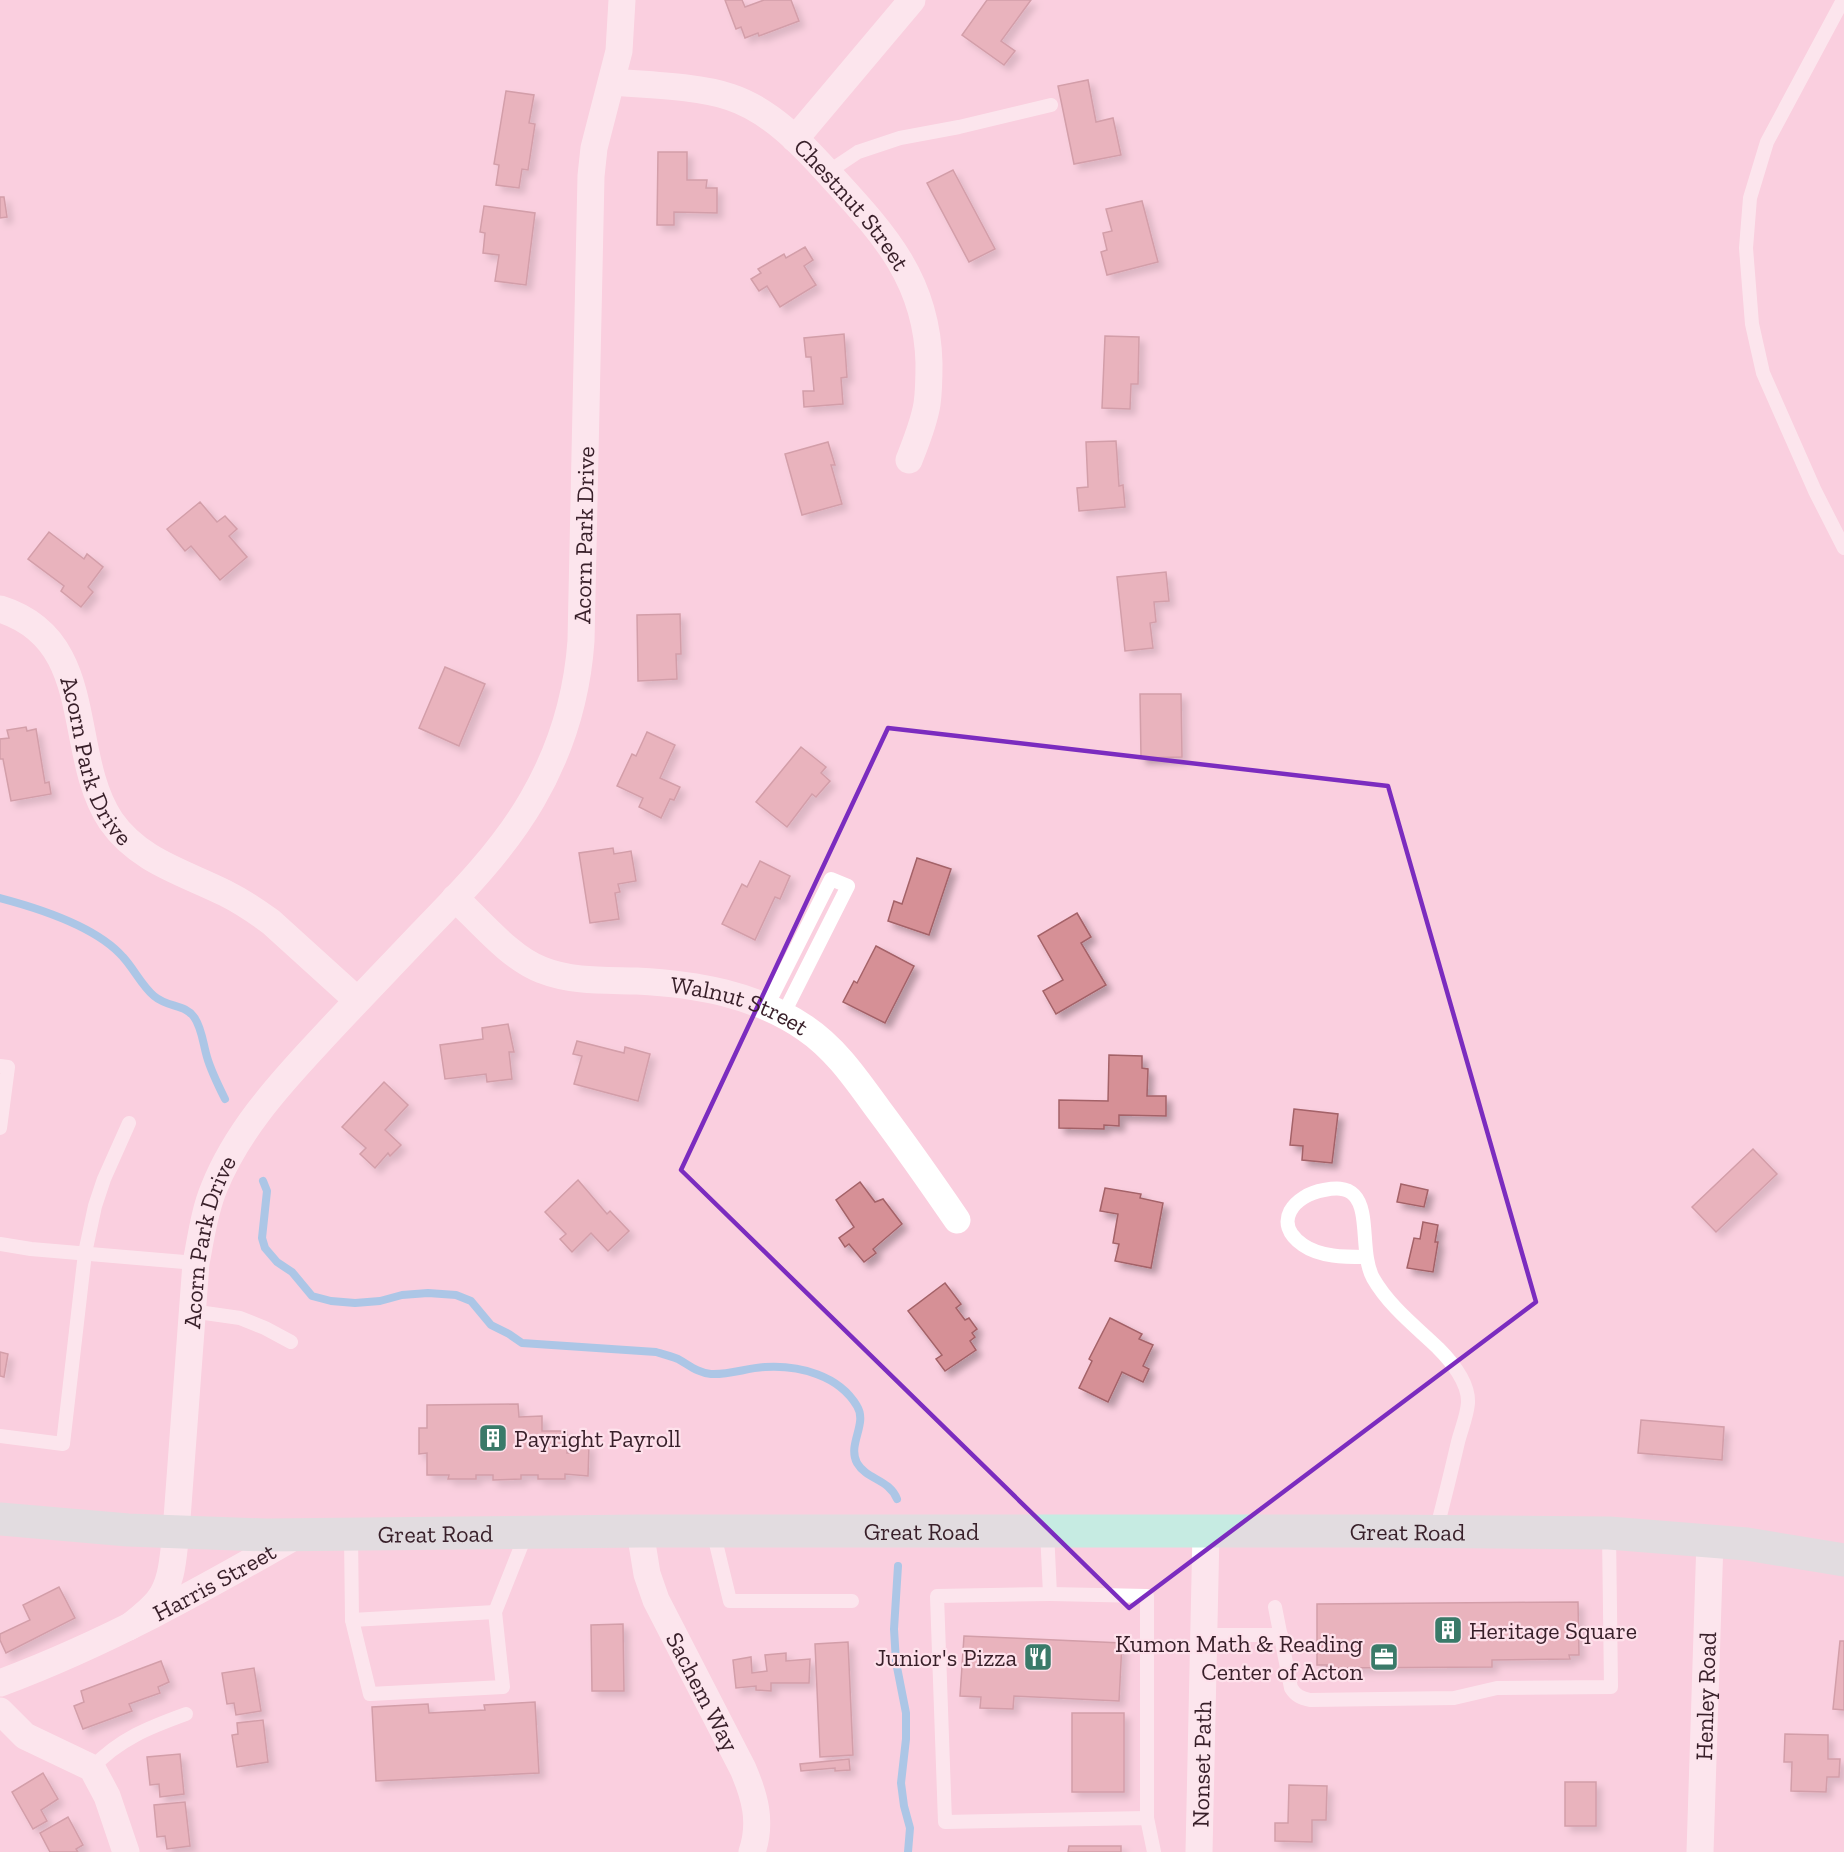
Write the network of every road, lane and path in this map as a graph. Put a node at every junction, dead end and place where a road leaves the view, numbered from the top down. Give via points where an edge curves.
1 (622, 0) edge
2 (912, 0) edge
3 (1843, 0) edge
4 (612, 82) junction
5 (1051, 105) dead end
6 (795, 139) junction
7 (828, 172) junction
8 (909, 460) dead end
9 (1844, 548) edge
10 (0, 609) edge
11 (455, 898) junction
12 (357, 1000) junction
13 (774, 1012) junction
14 (0, 1066) edge
15 (129, 1123) dead end
16 (0, 1128) edge
17 (957, 1220) dead end
18 (0, 1244) edge
19 (85, 1253) junction
20 (1365, 1257) junction
21 (196, 1263) junction
22 (191, 1311) junction
23 (291, 1342) dead end
24 (0, 1436) edge
25 (0, 1519) edge
26 (640, 1531) junction
27 (713, 1531) junction
28 (1047, 1531) junction
29 (1436, 1531) junction
30 (176, 1532) junction
31 (526, 1532) junction
32 (1206, 1532) junction
33 (351, 1533) junction
34 (1610, 1533) junction
35 (299, 1534) junction
36 (1710, 1540) junction
37 (1844, 1560) edge
38 (1050, 1594) junction
39 (852, 1601) dead end
40 (1275, 1607) dead end
41 (495, 1612) junction
42 (352, 1620) junction
43 (129, 1627) junction
44 (1203, 1635) junction
45 (1281, 1635) junction
46 (0, 1683) edge
47 (0, 1711) edge
48 (186, 1714) dead end
49 (92, 1768) junction
50 (1147, 1818) junction
51 (126, 1852) edge
52 (752, 1852) edge
53 (1154, 1852) edge
54 (1199, 1852) edge
55 (1700, 1852) edge

1 - 4 street, Acorn Park Drive via 619,51
2 - 6 street
3 - 9 lane via 1767,142 1750,198 1746,248 1752,324 1763,373
4 - 6 street, Chestnut Street via 730,96 752,106
4 - 11 street, Acorn Park Drive via 591,176 579,670 556,752 532,800 505,840
5 - 7 lane via 900,138 858,152
6 - 7 street, Chestnut Street
7 - 8 street, Chestnut Street via 881,232 918,297 930,380 927,405
10 - 12 street, Acorn Park Drive via 32,625 64,663 100,800 125,838 142,853 256,911
11 - 12 street, Acorn Park Drive
11 - 13 street, Walnut Street via 523,960 541,970 582,979 660,982 717,990
12 - 21 street, Acorn Park Drive via 288,1074 245,1130 214,1188
13 - 13 lane via 848,886 831,879
13 - 17 street, Walnut Street via 805,1028 840,1058
14 - 16 lane via 8,1067
15 - 19 lane via 104,1179
18 - 19 lane
19 - 21 lane
19 - 24 lane via 63,1444
20 - 20 lane via 1359,1201 1352,1192 1340,1188 1318,1191 1295,1203 1288,1219 1290,1231 1305,1246 1324,1254
20 - 29 lane via 1384,1294 1441,1351 1460,1377 1466,1394 1468,1402
21 - 22 street, Acorn Park Drive
22 - 23 lane via 240,1318
22 - 30 street, Acorn Park Drive
25 - 30 main road, Great Road
26 - 27 main road, Great Road
26 - 31 main road, Great Road
26 - 52 street, Sachem Way via 656,1600 753,1792 758,1816
27 - 28 main road, Great Road
27 - 39 lane via 730,1601
28 - 32 main road, Great Road
28 - 38 lane
29 - 32 main road, Great Road
29 - 34 main road, Great Road
30 - 35 main road, Great Road
30 - 43 street, Harris Street via 166,1588 157,1602
31 - 33 main road, Great Road
31 - 41 lane
32 - 44 street, Nonset Path
33 - 35 main road, Great Road
33 - 42 lane
34 - 36 main road, Great Road
34 - 45 lane via 1611,1687 1497,1688 1454,1698 1310,1700 1296,1695 1291,1688
35 - 43 street, Harris Street
36 - 37 main road, Great Road
36 - 55 street, Henley Road
38 - 50 lane via 1147,1596
38 - 50 lane via 937,1596 945,1822
40 - 45 lane
41 - 42 lane
41 - 42 lane via 503,1687 370,1694
43 - 46 street, Harris Street
44 - 45 lane
44 - 54 street, Nonset Path
47 - 49 street via 25,1736
48 - 49 lane via 123,1741
49 - 51 street via 107,1796
50 - 53 lane

